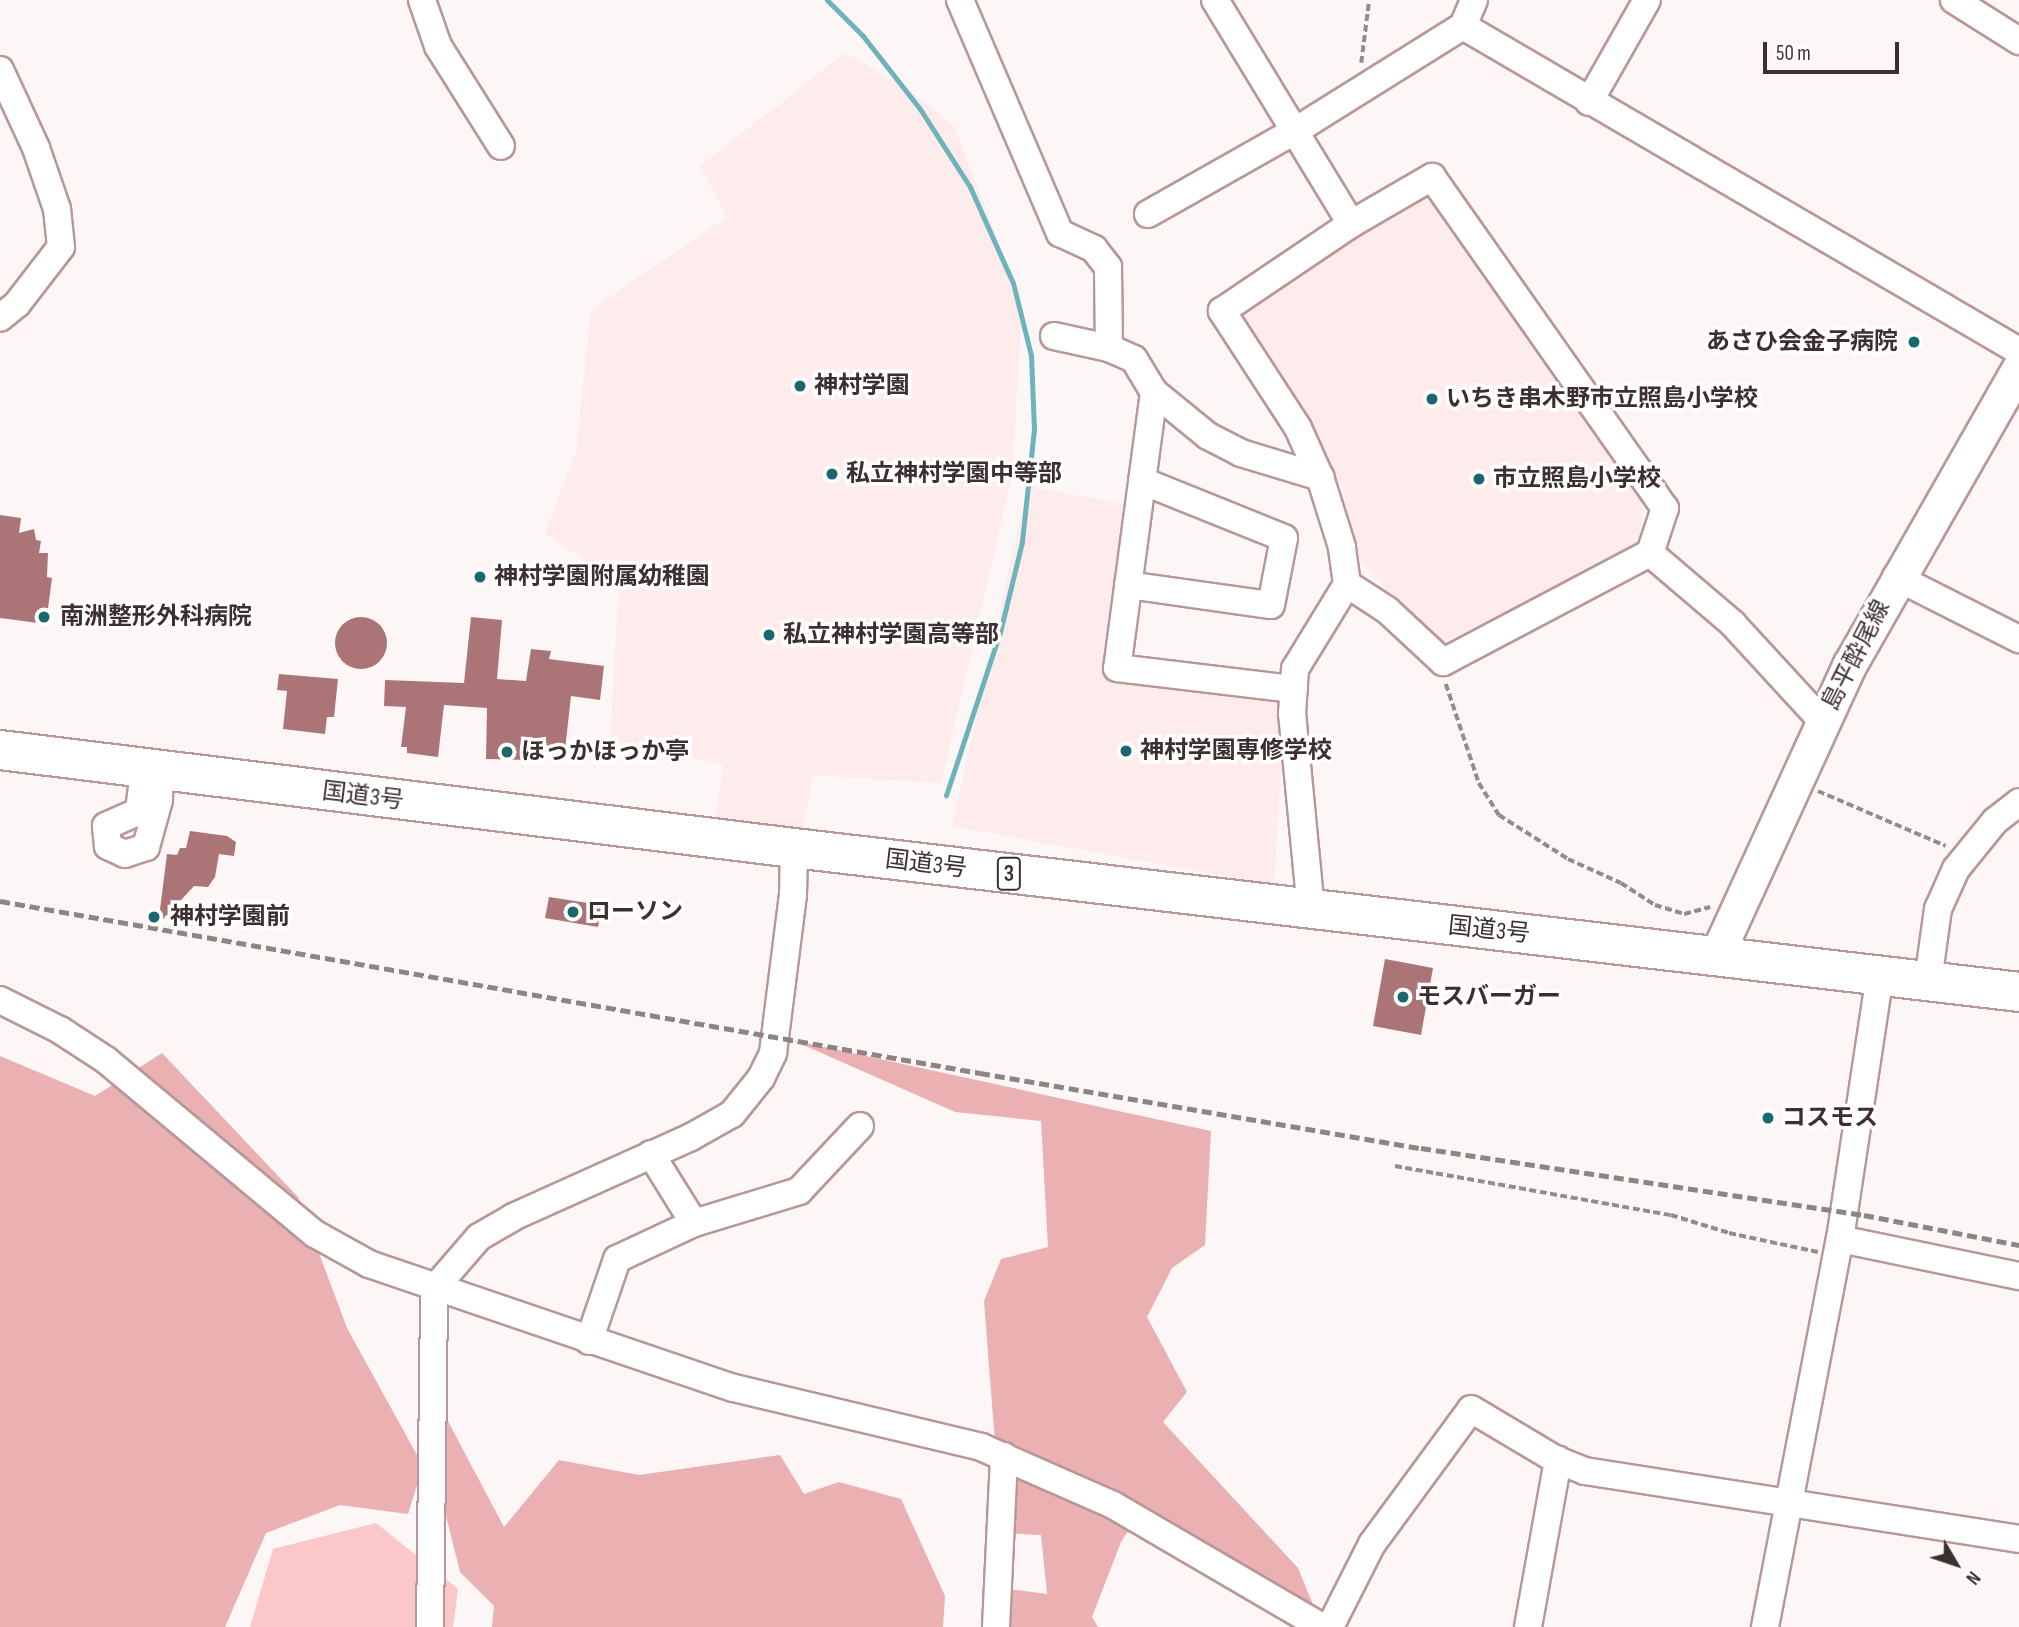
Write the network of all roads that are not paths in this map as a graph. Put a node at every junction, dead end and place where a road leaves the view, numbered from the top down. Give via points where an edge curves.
1 (422, 0) edge
2 (960, 0) edge
3 (1215, 0) edge
4 (1474, 0) edge
5 (1647, 0) edge
6 (1954, 0) edge
7 (1463, 26) junction
8 (2019, 41) edge
9 (0, 70) edge
10 (1589, 102) junction
11 (1295, 131) junction
12 (501, 146) dead end
13 (1148, 214) dead end
14 (1351, 224) junction
15 (0, 318) edge
16 (1054, 336) dead end
17 (1109, 348) junction
18 (2019, 351) edge
19 (2019, 368) edge
20 (1154, 392) junction
21 (1320, 477) junction
22 (1142, 481) junction
23 (1650, 553) junction
24 (1896, 577) junction
25 (1347, 584) junction
26 (1128, 585) junction
27 (2019, 639) edge
28 (1294, 689) junction
29 (1823, 722) junction
30 (0, 750) edge
31 (2019, 802) edge
32 (793, 849) junction
33 (1311, 910) junction
34 (1717, 954) junction
35 (1880, 976) junction
36 (1928, 981) junction
37 (2019, 992) edge
38 (0, 1000) edge
39 (860, 1126) dead end
40 (651, 1154) junction
41 (694, 1223) junction
42 (1839, 1248) junction
43 (2019, 1276) edge
44 (434, 1289) junction
45 (589, 1340) junction
46 (1004, 1456) junction
47 (1558, 1460) junction
48 (1786, 1502) junction
49 (2019, 1536) edge
50 (430, 1627) edge
51 (996, 1627) edge
52 (1322, 1627) edge
53 (1330, 1627) edge
54 (1528, 1627) edge
55 (1765, 1627) edge

1 - 12 street via 438,46
2 - 17 street via 1055,224 1060,233 1094,249 1108,267
3 - 11 street
4 - 7 street
5 - 10 street
6 - 8 street
7 - 10 street
7 - 11 street
9 - 15 street via 36,148 57,209 61,247 17,304
10 - 18 street
11 - 13 street
11 - 14 street
14 - 21 street via 1222,311 1298,428
14 - 23 street via 1432,177 1665,508
16 - 17 street
17 - 20 street via 1134,359
19 - 24 main road, 島平酔尾線
20 - 21 street via 1178,416 1241,453
20 - 22 street
21 - 25 street via 1342,547
22 - 26 street
22 - 26 street via 1284,538 1271,605
23 - 25 street via 1438,662 1387,610
23 - 29 street via 1733,624
24 - 27 street
24 - 29 main road, 島平酔尾線
25 - 28 street via 1295,668
26 - 28 street via 1117,668
28 - 33 street via 1292,714
29 - 34 main road, 島平酔尾線
30 - 32 highway, 国道3号 / 3
31 - 36 street via 1995,821 1967,855 1938,909
32 - 33 highway, 国道3号 / 3
32 - 40 street via 793,895 773,1054 761,1078 732,1114
33 - 34 highway, 国道3号 / 3
34 - 35 highway, 国道3号 / 3
35 - 36 highway, 国道3号 / 3
35 - 42 street
36 - 37 highway, 国道3号 / 3
38 - 44 street via 106,1060 315,1234 369,1264
39 - 41 street via 799,1191
40 - 41 street
40 - 44 street via 534,1206 479,1237
41 - 45 street via 617,1259
42 - 43 street
42 - 48 street
44 - 45 street
44 - 50 street
45 - 46 street via 734,1388 811,1409 908,1427
46 - 51 street
46 - 52 street via 1114,1505
47 - 48 street via 1585,1471
47 - 53 street via 1471,1409 1372,1544
47 - 54 street
48 - 49 street
48 - 55 street

